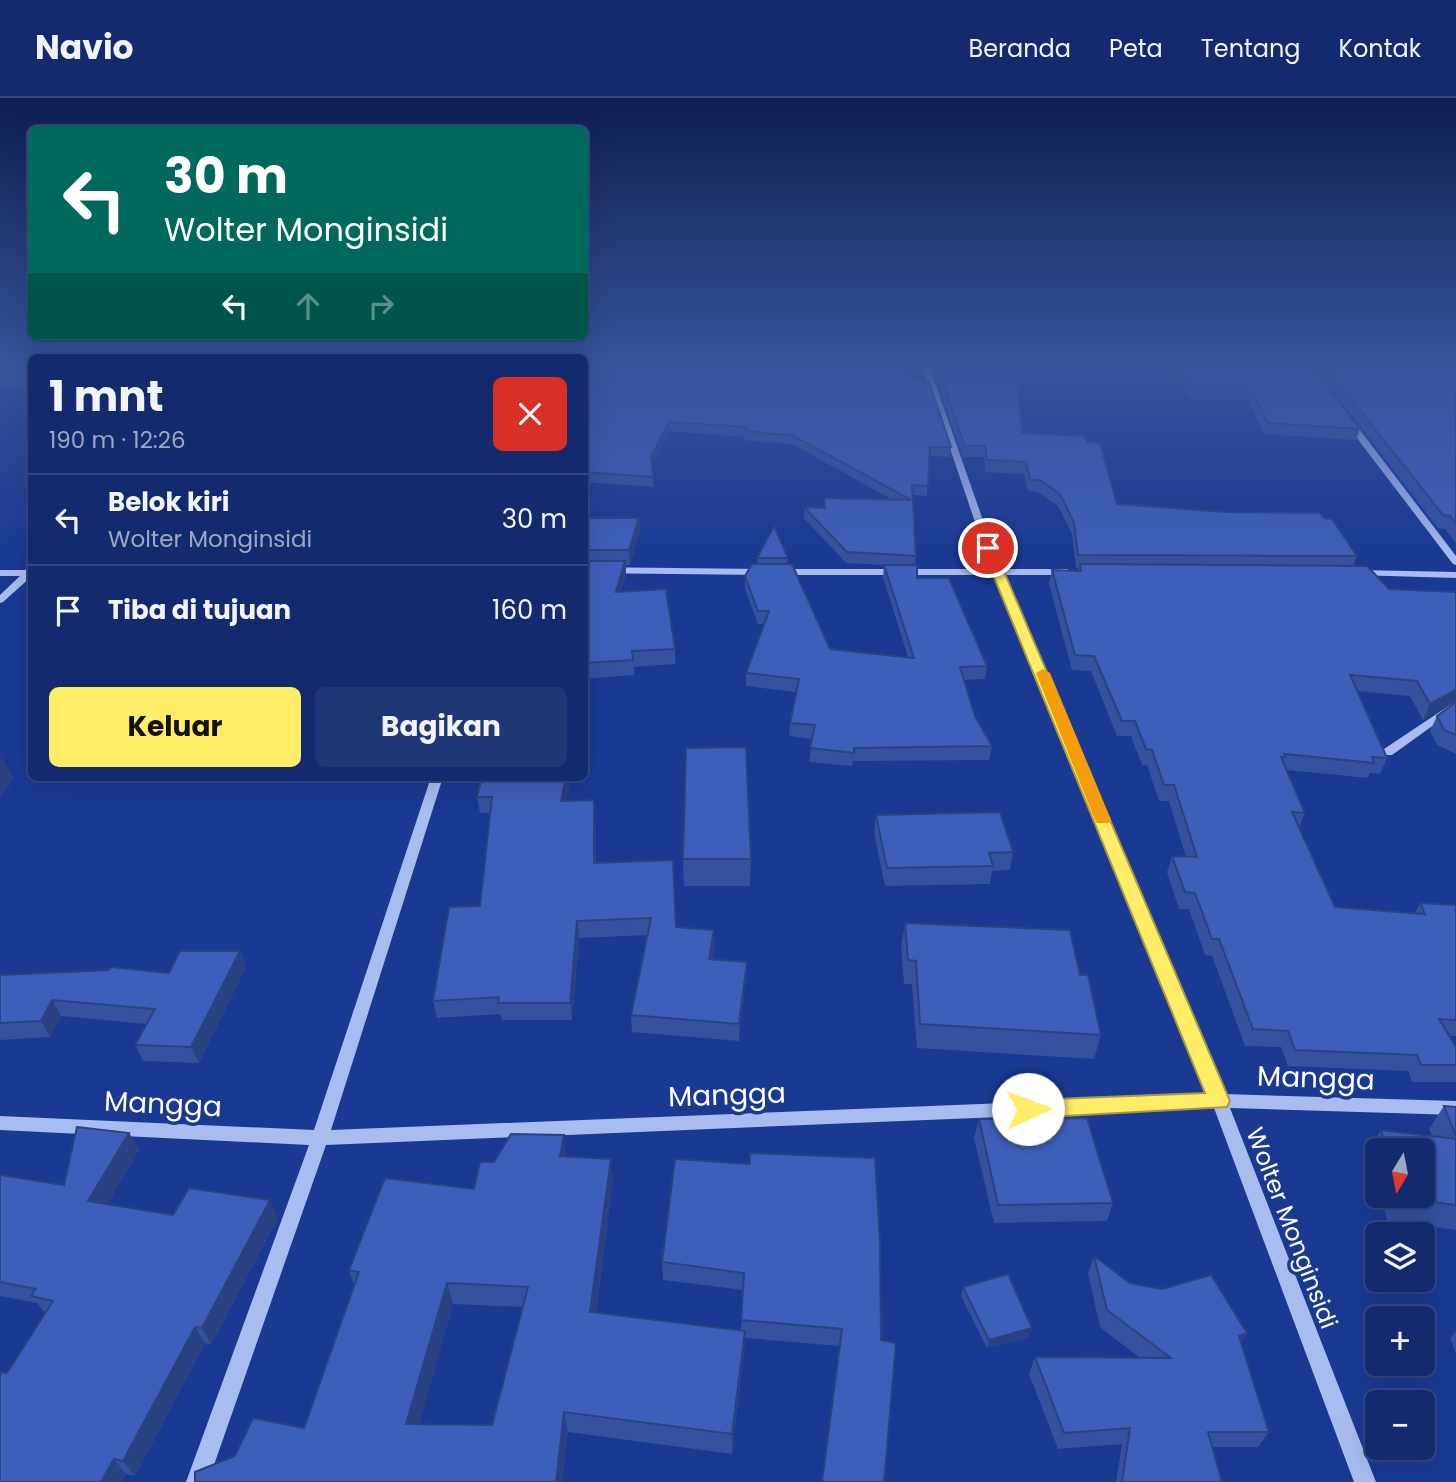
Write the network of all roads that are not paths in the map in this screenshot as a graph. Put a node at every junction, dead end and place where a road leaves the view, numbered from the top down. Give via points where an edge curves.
1 (947, 431) edge
2 (1356, 431) edge
3 (1456, 562) edge
4 (588, 570) edge
5 (28, 572) edge
6 (1073, 572) edge
7 (0, 573) edge
8 (1342, 573) edge
9 (28, 574) edge
10 (997, 574) junction
11 (1456, 575) edge
12 (0, 600) edge
13 (1456, 704) edge
14 (1388, 752) edge
15 (437, 781) edge
16 (1219, 1101) junction
17 (1456, 1108) edge
18 (0, 1123) edge
19 (320, 1138) junction
20 (197, 1482) edge
21 (1366, 1482) edge

1 - 10 street, Wolter Monginsidi
2 - 3 street
4 - 10 street
5 - 7 street
6 - 10 street
8 - 11 street
9 - 12 street
10 - 16 street, Wolter Monginsidi
13 - 14 street
15 - 19 street
16 - 17 street, Mangga
16 - 19 street, Mangga
16 - 21 street, Wolter Monginsidi
18 - 19 street, Mangga
19 - 20 street

